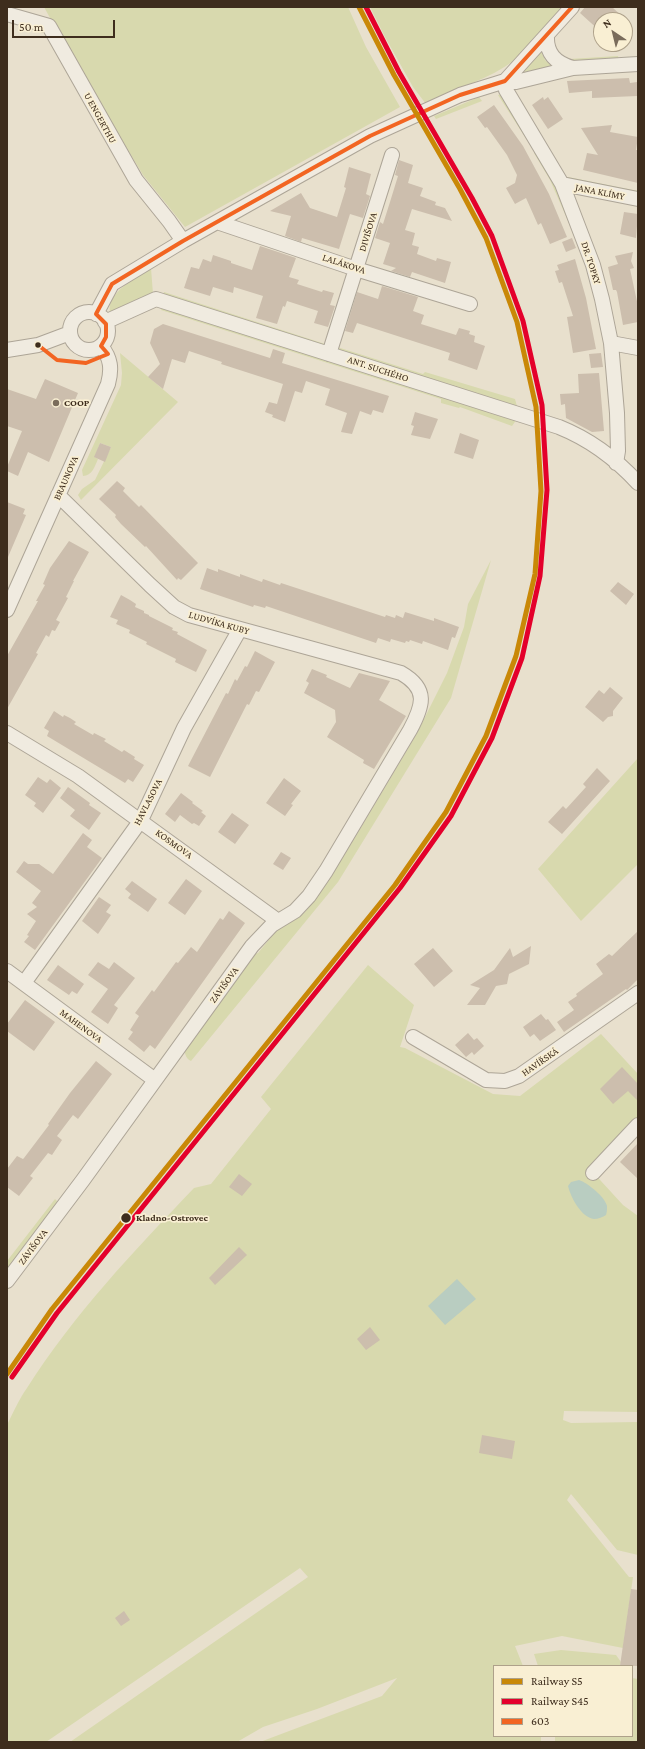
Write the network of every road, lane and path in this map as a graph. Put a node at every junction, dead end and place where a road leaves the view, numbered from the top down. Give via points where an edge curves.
1 (572, 7) edge
2 (7, 14) edge
3 (547, 35) junction
4 (638, 64) edge
5 (573, 68) junction
6 (505, 81) junction
7 (392, 155) dead end
8 (562, 184) junction
9 (638, 199) edge
10 (217, 222) junction
11 (183, 241) junction
12 (356, 268) junction
13 (470, 304) dead end
14 (101, 318) junction
15 (70, 334) junction
16 (611, 343) junction
17 (101, 346) junction
18 (638, 348) edge
19 (7, 350) edge
20 (329, 354) junction
21 (616, 463) junction
22 (638, 483) edge
23 (58, 495) junction
24 (7, 610) edge
25 (240, 629) junction
26 (416, 686) joint
27 (7, 733) edge
28 (141, 820) junction
29 (278, 921) junction
30 (7, 971) edge
31 (24, 984) junction
32 (638, 993) edge
33 (413, 1037) dead end
34 (156, 1080) junction
35 (638, 1125) edge
36 (593, 1173) dead end
37 (7, 1281) edge

1 - 3 street
2 - 11 street, U ENGERTHU via 49,26 136,180
3 - 5 street via 548,51 552,57
3 - 6 street
4 - 5 street
5 - 6 street via 516,82
6 - 8 street, DR. TOPKY via 506,90
6 - 10 street via 460,95 376,133
7 - 12 street, DIVIŠOVA
8 - 9 street, JANA KLÍMY
8 - 16 street, DR. TOPKY via 592,264
10 - 11 street
10 - 12 street, LALÁKOVA
11 - 14 street via 112,284
12 - 13 street, LALÁKOVA
12 - 20 street, DIVIŠOVA
14 - 15 street, ANT. SUCHÉHO via 88,312 81,314 71,326
14 - 17 street via 108,328
14 - 20 street, ANT. SUCHÉHO via 156,299
15 - 17 street via 78,347 86,350
15 - 19 street via 38,345
16 - 18 street
16 - 21 street, DR. TOPKY via 617,413
17 - 23 street, BRAUNOVA via 110,361 108,384
20 - 21 street, ANT. SUCHÉHO via 559,427 584,440
21 - 22 street, ANT. SUCHÉHO
23 - 24 street, BRAUNOVA
23 - 25 street, LUDVÍKA KUBY via 174,606 189,615
25 - 26 street, LUDVÍKA KUBY via 397,671
25 - 28 street, HAVLASOVA via 184,728
26 - 29 street, ZÁVIŠOVA via 421,707 406,736 309,896 295,911
27 - 28 street, KOSMOVA via 78,776
28 - 29 street, KOSMOVA
28 - 31 street, HAVLASOVA
29 - 34 street, ZÁVIŠOVA via 252,946
30 - 31 street, MAHENOVA
31 - 34 street, MAHENOVA
32 - 33 street, HAVÍŘSKÁ via 519,1076 505,1081 486,1080
34 - 37 street, ZÁVIŠOVA
35 - 36 street

